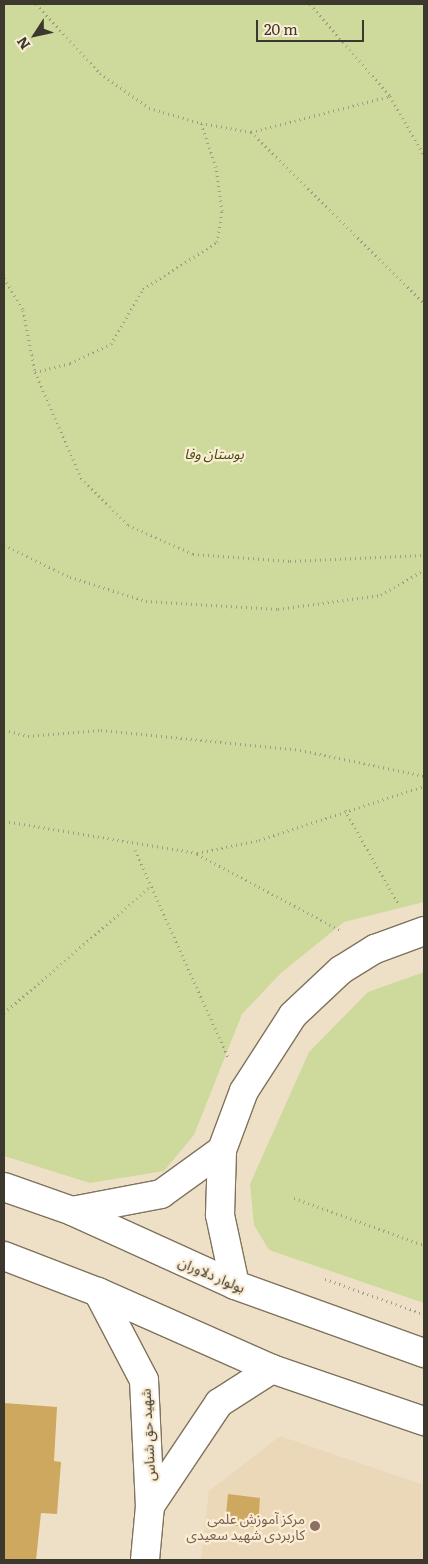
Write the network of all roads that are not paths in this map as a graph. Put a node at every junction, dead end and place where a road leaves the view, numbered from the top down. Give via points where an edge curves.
1 (420, 932) edge
2 (222, 1150) junction
3 (4, 1187) edge
4 (72, 1211) junction
5 (4, 1256) edge
6 (236, 1285) junction
7 (98, 1292) junction
8 (424, 1353) edge
9 (272, 1369) junction
10 (424, 1421) edge
11 (150, 1506) junction
12 (145, 1560) edge

1 - 2 street via 375,949 341,970 293,1015 244,1091
2 - 4 street via 161,1194
2 - 6 street via 220,1215
3 - 4 street, بولوار دلاوران
4 - 6 street, بولوار دلاوران
5 - 7 street
6 - 8 street, بولوار دلاوران
7 - 9 street
7 - 11 street, شهید حق شناس via 144,1380
9 - 10 street
9 - 11 street via 219,1402
11 - 12 street, شهید حق شناس

